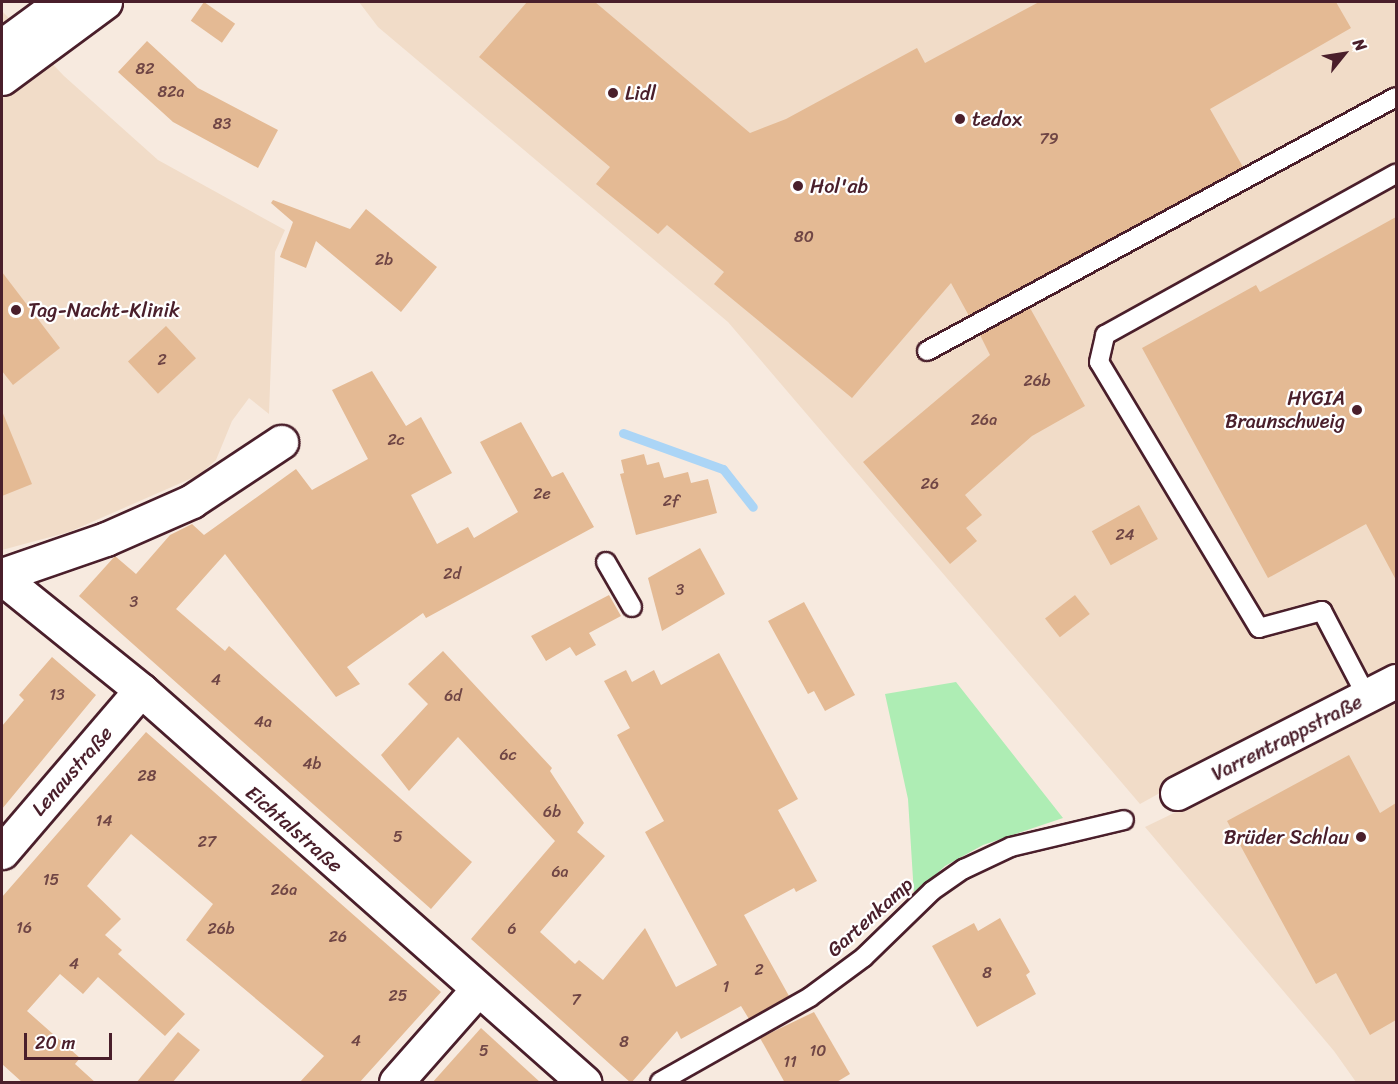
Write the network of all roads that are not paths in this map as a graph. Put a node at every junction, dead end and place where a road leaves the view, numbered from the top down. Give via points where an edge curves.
1 (62, 2) edge
2 (105, 2) edge
3 (2, 46) edge
4 (2, 78) edge
5 (1396, 97) edge
6 (1396, 174) edge
7 (927, 351) dead end
8 (281, 442) dead end
9 (606, 562) dead end
10 (2, 576) edge
11 (632, 607) dead end
12 (1396, 681) edge
13 (141, 690) junction
14 (1367, 697) junction
15 (1177, 793) dead end
16 (1124, 820) dead end
17 (2, 852) edge
18 (477, 990) junction
19 (396, 1083) edge
20 (584, 1083) edge
21 (660, 1083) edge

1 - 3 street
2 - 4 street
5 - 7 lane
6 - 14 lane via 1104,335 1100,362 1259,628 1322,611
8 - 10 street, Eichtalstraße via 192,501 105,539
9 - 11 lane
10 - 13 street, Eichtalstraße
12 - 14 street, Varrentrappstraße
13 - 17 street, Lenaustraße
13 - 18 street, Eichtalstraße
14 - 15 street, Varrentrappstraße
16 - 21 lane, Gartenkamp via 1011,848 964,869 932,891 864,957 810,997
18 - 19 street
18 - 20 street, Eichtalstraße

